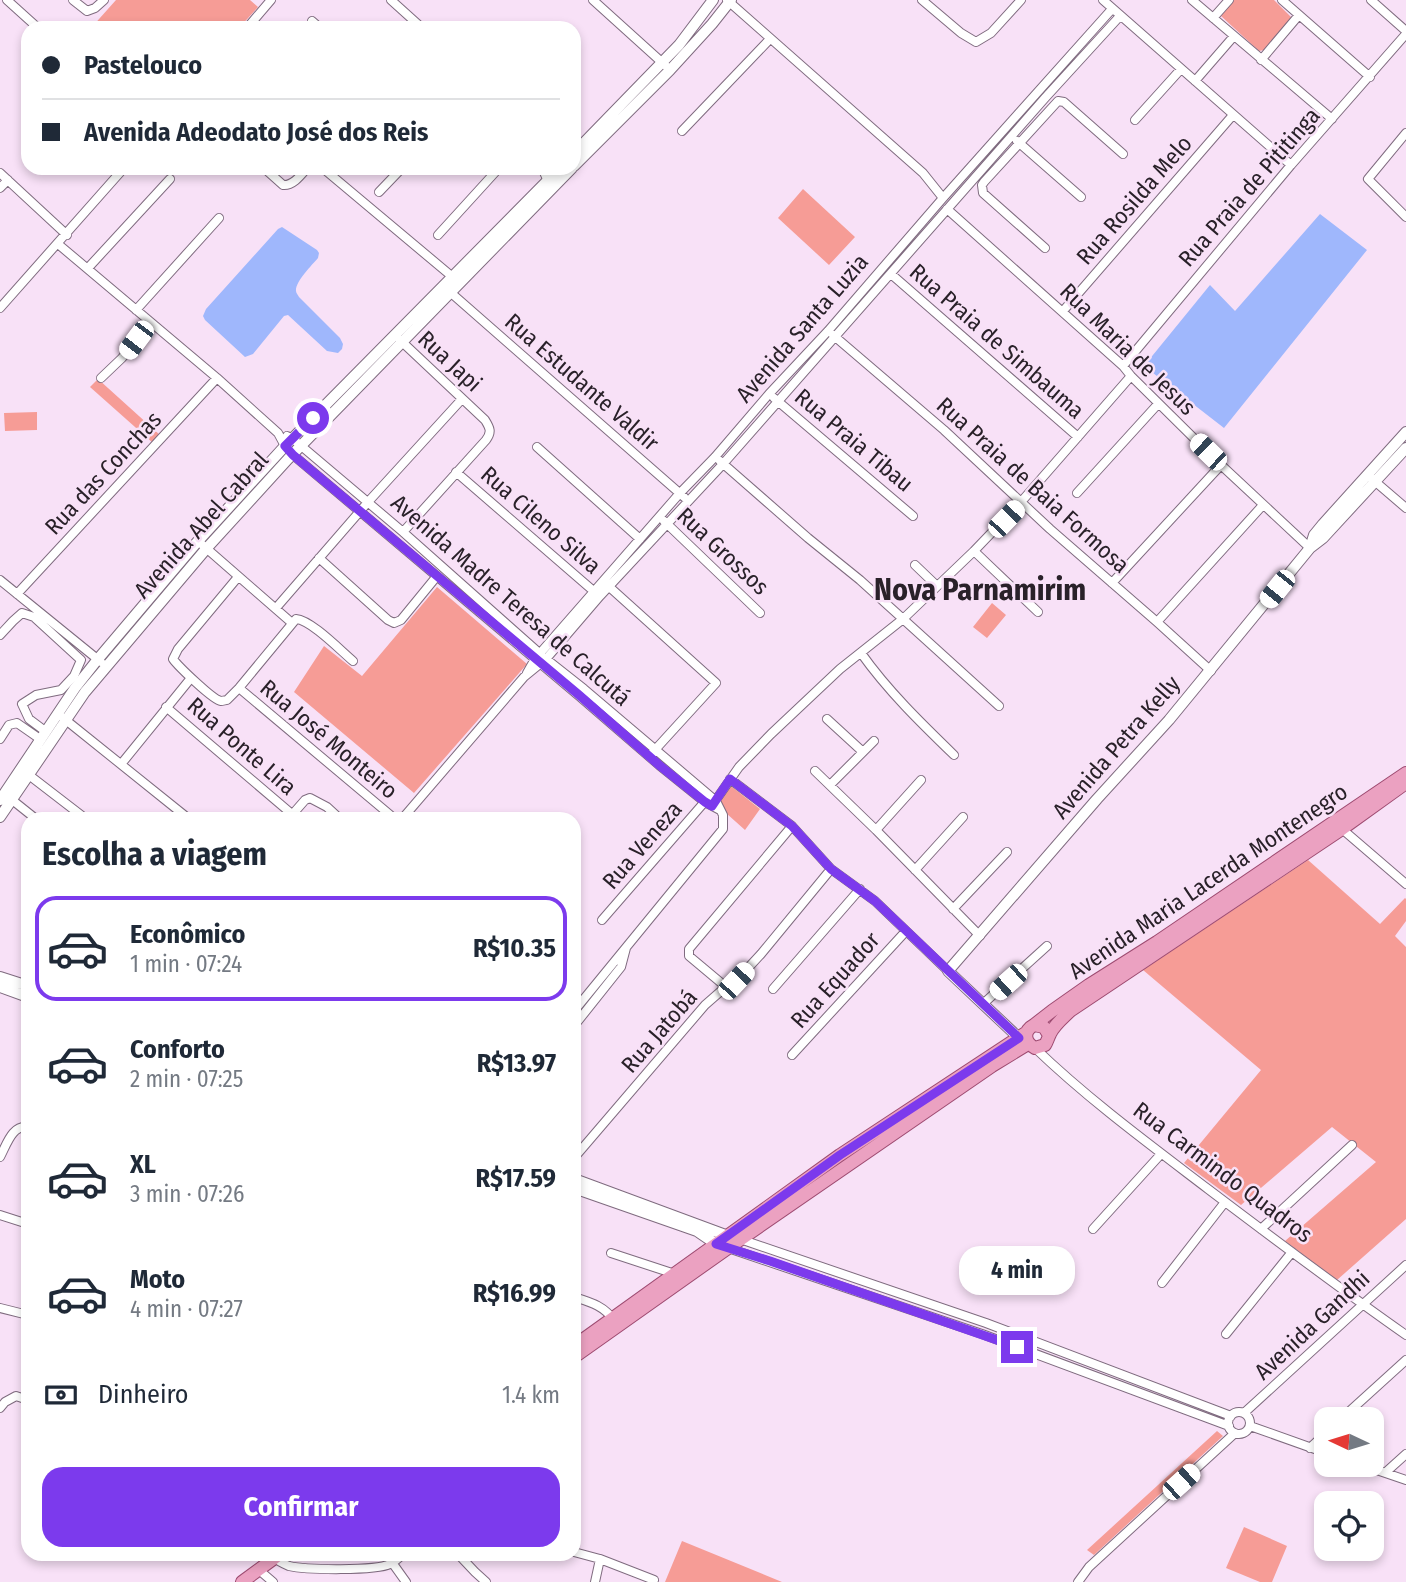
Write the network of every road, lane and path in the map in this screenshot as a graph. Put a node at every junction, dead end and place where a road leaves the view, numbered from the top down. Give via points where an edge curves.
1 (7, 0) edge
2 (104, 0) edge
3 (271, 0) edge
4 (391, 0) edge
5 (593, 0) edge
6 (713, 0) edge
7 (922, 0) edge
8 (1021, 0) edge
9 (1192, 0) edge
10 (1229, 0) edge
11 (1282, 0) edge
12 (1371, 0) edge
13 (74, 1) edge
14 (729, 1) edge
15 (1107, 3) edge
16 (1299, 15) junction
17 (1120, 16) junction
18 (1213, 18) junction
19 (30, 21) edge
20 (253, 21) edge
21 (414, 21) edge
22 (1406, 32) edge
23 (1234, 36) junction
24 (770, 39) junction
25 (1261, 60) junction
26 (666, 67) junction
27 (1181, 69) junction
28 (1370, 77) junction
29 (1195, 81) junction
30 (1233, 115) junction
31 (1332, 119) junction
32 (1135, 120) dead end
33 (682, 131) dead end
34 (1406, 133) edge
35 (1012, 136) junction
36 (1019, 143) junction
37 (581, 146) edge
38 (1123, 154) dead end
39 (581, 158) edge
40 (1292, 165) junction
41 (0, 173) edge
42 (118, 175) edge
43 (272, 175) edge
44 (300, 175) edge
45 (331, 175) edge
46 (395, 175) edge
47 (493, 175) edge
48 (545, 175) edge
49 (553, 175) edge
50 (565, 175) edge
51 (170, 179) dead end
52 (8, 180) junction
53 (548, 181) junction
54 (0, 188) edge
55 (379, 192) dead end
56 (1081, 197) dead end
57 (943, 198) junction
58 (947, 209) junction
59 (1406, 217) edge
60 (219, 218) dead end
61 (438, 235) dead end
62 (62, 240) junction
63 (1045, 248) dead end
64 (89, 267) junction
65 (891, 274) junction
66 (456, 280) junction
67 (450, 292) junction
68 (0, 308) edge
69 (138, 309) junction
70 (1063, 311) junction
71 (150, 322) junction
72 (828, 331) junction
73 (835, 338) junction
74 (398, 339) junction
75 (1123, 366) junction
76 (1131, 376) junction
77 (101, 378) dead end
78 (218, 378) junction
79 (769, 394) junction
80 (462, 399) junction
81 (778, 401) junction
82 (1158, 404) junction
83 (1406, 432) edge
84 (1077, 437) junction
85 (293, 447) junction
86 (537, 447) dead end
87 (1406, 448) edge
88 (715, 457) junction
89 (723, 464) junction
90 (1221, 465) junction
91 (456, 472) junction
92 (1372, 479) junction
93 (680, 493) junction
94 (1077, 493) dead end
95 (689, 501) junction
96 (368, 502) junction
97 (1021, 502) junction
98 (1263, 505) junction
99 (1406, 508) edge
100 (360, 512) junction
101 (913, 516) dead end
102 (659, 517) junction
103 (668, 524) junction
104 (403, 532) junction
105 (643, 536) junction
106 (653, 540) junction
107 (202, 545) junction
108 (1310, 548) junction
109 (974, 551) junction
110 (319, 558) junction
111 (915, 565) dead end
112 (437, 576) junction
113 (238, 577) junction
114 (0, 580) edge
115 (1112, 583) junction
116 (606, 584) junction
117 (937, 586) junction
118 (16, 594) junction
119 (597, 594) junction
120 (276, 608) junction
121 (760, 612) dead end
122 (1038, 612) dead end
123 (903, 619) junction
124 (1157, 622) junction
125 (292, 623) junction
126 (0, 635) edge
127 (861, 653) junction
128 (540, 659) junction
129 (353, 661) dead end
130 (102, 663) junction
131 (1211, 671) junction
132 (191, 678) junction
133 (239, 688) junction
134 (999, 706) dead end
135 (166, 707) junction
136 (61, 716) junction
137 (827, 719) dead end
138 (42, 735) junction
139 (0, 739) edge
140 (874, 741) dead end
141 (652, 752) junction
142 (863, 752) junction
143 (954, 755) dead end
144 (121, 763) junction
145 (815, 771) dead end
146 (24, 772) junction
147 (1406, 773) edge
148 (730, 779) junction
149 (921, 780) dead end
150 (1406, 783) edge
151 (830, 785) junction
152 (6, 800) edge
153 (712, 803) junction
154 (25, 812) edge
155 (77, 812) edge
156 (178, 812) edge
157 (285, 812) edge
158 (295, 812) edge
159 (332, 812) edge
160 (387, 812) edge
161 (408, 812) edge
162 (0, 817) edge
163 (963, 817) dead end
164 (792, 826) junction
165 (1342, 829) junction
166 (876, 830) junction
167 (1007, 852) dead end
168 (831, 869) junction
169 (915, 870) junction
170 (1406, 884) edge
171 (860, 889) junction
172 (953, 909) junction
173 (602, 920) dead end
174 (906, 931) junction
175 (979, 936) junction
176 (1047, 946) dead end
177 (626, 947) junction
178 (948, 971) junction
179 (0, 977) edge
180 (21, 984) edge
181 (0, 987) edge
182 (726, 987) junction
183 (773, 989) dead end
184 (21, 994) edge
185 (581, 1002) edge
186 (984, 1003) junction
187 (581, 1017) edge
188 (1034, 1038) junction
189 (792, 1055) dead end
190 (21, 1128) edge
191 (1352, 1145) dead end
192 (581, 1150) edge
193 (1161, 1154) junction
194 (0, 1157) edge
195 (581, 1181) edge
196 (581, 1190) edge
197 (1225, 1202) junction
198 (0, 1215) edge
199 (21, 1222) edge
200 (1261, 1228) junction
201 (1093, 1229) dead end
202 (728, 1242) junction
203 (1292, 1252) junction
204 (611, 1254) dead end
205 (1406, 1265) edge
206 (815, 1266) junction
207 (675, 1274) junction
208 (812, 1275) junction
209 (1162, 1283) dead end
210 (581, 1299) edge
211 (1362, 1304) junction
212 (0, 1308) edge
213 (21, 1313) edge
214 (615, 1322) junction
215 (1226, 1334) dead end
216 (1406, 1335) edge
217 (581, 1342) edge
218 (1040, 1344) junction
219 (581, 1351) edge
220 (1035, 1354) junction
221 (1406, 1360) edge
222 (21, 1398) edge
223 (1354, 1407) edge
224 (0, 1408) edge
225 (1244, 1413) junction
226 (1231, 1416) junction
227 (1250, 1426) junction
228 (1232, 1429) junction
229 (1314, 1444) edge
230 (1310, 1448) junction
231 (1314, 1449) edge
232 (1406, 1454) edge
233 (1386, 1472) joint
234 (1406, 1480) edge
235 (581, 1554) edge
236 (600, 1559) junction
237 (270, 1561) edge
238 (281, 1561) edge
239 (391, 1561) edge
240 (396, 1561) edge
241 (464, 1561) edge
242 (393, 1564) junction
243 (258, 1570) junction
244 (654, 1580) dead end
245 (242, 1582) edge
246 (273, 1582) edge
247 (406, 1582) edge
248 (486, 1582) edge
249 (595, 1582) edge
250 (1078, 1582) edge

1 - 19 street
2 - 13 street via 87,11
3 - 20 street
4 - 21 street
5 - 26 street
6 - 26 main road, Avenida Abel Cabral
7 - 8 street via 974,42 991,33
9 - 18 street
10 - 18 street
11 - 16 street
12 - 22 street
14 - 24 street
14 - 26 main road, Avenida Abel Cabral via 712,24
15 - 17 street
15 - 57 street, Avenida Santa Luzia
16 - 25 street
16 - 28 street
17 - 27 street
17 - 35 street, Avenida Santa Luzia
18 - 23 street
22 - 28 street, Rua Praia de Pititinga
23 - 25 street
23 - 29 street
24 - 33 street
24 - 57 street via 923,173
25 - 31 street
26 - 37 main road, Avenida Abel Cabral
26 - 39 main road, Avenida Abel Cabral
27 - 29 street
27 - 32 street
28 - 31 street, Rua Praia de Pititinga
29 - 30 street
30 - 40 street
30 - 70 street, Rua Rosilda Melo
31 - 40 street, Rua Praia de Pititinga
34 - 59 street via 1368,179
35 - 36 street
35 - 58 street, Avenida Santa Luzia
36 - 38 street via 1060,101
36 - 56 street
36 - 63 street via 982,189
40 - 75 street, Rua Praia de Pititinga
41 - 52 street, Avenida Madre Teresa de Calcutá
42 - 62 street
43 - 44 street via 286,186
45 - 66 street
46 - 55 street
47 - 61 street
48 - 53 street
49 - 53 main road, Avenida Abel Cabral
50 - 66 main road, Avenida Abel Cabral
51 - 64 street
52 - 54 street
52 - 62 street, Avenida Madre Teresa de Calcutá
53 - 66 main road, Avenida Abel Cabral via 492,236
57 - 72 street, Avenida Santa Luzia
58 - 65 street, Avenida Santa Luzia
58 - 70 street, Rua Maria de Jesus
60 - 69 street
62 - 64 street, Avenida Madre Teresa de Calcutá
62 - 68 street
64 - 69 street, Avenida Madre Teresa de Calcutá
65 - 73 street, Avenida Santa Luzia
65 - 84 street, Rua Praia de Simbauma
66 - 67 main road, Avenida Abel Cabral
66 - 74 main road, Avenida Abel Cabral
67 - 74 main road, Avenida Abel Cabral
67 - 93 street, Rua Estudante Valdir
69 - 71 street, Avenida Madre Teresa de Calcutá
70 - 75 street, Rua Maria de Jesus
71 - 77 street
71 - 78 street, Avenida Madre Teresa de Calcutá
72 - 73 street, Rua Praia de Baia Formosa
72 - 79 street, Avenida Santa Luzia
73 - 81 street, Avenida Santa Luzia
73 - 97 street, Rua Praia de Baia Formosa
74 - 80 street, Rua Japi
74 - 85 main road, Avenida Abel Cabral
75 - 76 street, Rua Maria de Jesus
76 - 82 street, Rua Maria de Jesus
76 - 84 street
78 - 85 street, Avenida Madre Teresa de Calcutá
78 - 118 street, Rua das Conchas
79 - 81 street, Rua Praia Tibau
79 - 88 street, Avenida Santa Luzia
80 - 91 street, Rua Japi via 490,430
80 - 96 street
81 - 89 street, Avenida Santa Luzia
81 - 101 street, Rua Praia Tibau
82 - 90 street, Rua Maria de Jesus
82 - 94 street
83 - 92 main road, Avenida Petra Kelly
84 - 97 street
85 - 96 street, Avenida Madre Teresa de Calcutá
85 - 100 street, Avenida Madre Teresa de Calcutá
85 - 107 main road, Avenida Abel Cabral
86 - 105 street
87 - 92 main road, Avenida Petra Kelly
88 - 89 street
88 - 93 street, Avenida Santa Luzia
89 - 95 street, Avenida Santa Luzia
89 - 123 street
90 - 98 street, Rua Maria de Jesus
90 - 115 street
91 - 104 street
91 - 119 street, Rua Cileno Silva
92 - 99 street
92 - 108 main road, Avenida Petra Kelly
93 - 95 street, Rua Estudante Valdir
93 - 102 street, Avenida Santa Luzia
95 - 103 street, Avenida Santa Luzia
96 - 100 street
96 - 104 street, Avenida Madre Teresa de Calcutá
97 - 109 street
97 - 115 street, Rua Praia de Baia Formosa
98 - 108 street, Rua Maria de Jesus
98 - 124 street
100 - 110 street
100 - 112 street, Avenida Madre Teresa de Calcutá
102 - 103 street, Rua Grossos
102 - 105 street, Avenida Santa Luzia
103 - 106 street, Avenida Santa Luzia
103 - 121 street, Rua Grossos
104 - 128 street, Avenida Madre Teresa de Calcutá
105 - 106 street
105 - 116 street, Avenida Santa Luzia
106 - 116 street, Avenida Santa Luzia
107 - 113 street
107 - 130 main road, Avenida Abel Cabral
108 - 131 main road, Avenida Petra Kelly
109 - 117 street
109 - 122 street
110 - 112 street via 394,623
110 - 120 street
111 - 117 street
112 - 128 street, Avenida Madre Teresa de Calcutá
113 - 120 street
113 - 132 street via 174,654 173,659
114 - 118 street
115 - 124 street, Rua Praia de Baia Formosa
116 - 119 street, Avenida Santa Luzia
116 - 141 street via 716,683
117 - 123 street
118 - 130 street
119 - 128 street, Avenida Santa Luzia
120 - 125 street
123 - 127 street
123 - 134 street
124 - 131 street, Rua Praia de Baia Formosa
125 - 129 street via 305,621
125 - 133 street
126 - 138 street via 22,613 34,617 81,660 61,690 36,695 22,704
127 - 143 street via 902,704
127 - 148 street via 780,725
128 - 141 street, Avenida Madre Teresa de Calcutá
128 - 161 street, Avenida Santa Luzia
130 - 136 main road, Avenida Abel Cabral
131 - 175 main road, Avenida Petra Kelly
132 - 133 street via 220,701
132 - 135 street
133 - 160 street, Rua José Monteiro
135 - 144 street
135 - 157 street, Rua Ponte Lira
136 - 138 main road, Avenida Abel Cabral
136 - 144 street
136 - 146 main road, Avenida Abel Cabral
137 - 142 street
138 - 139 street via 17,723 9,725
138 - 146 main road, Avenida Abel Cabral
140 - 142 street
141 - 153 street, Avenida Madre Teresa de Calcutá
142 - 151 street
144 - 156 street
145 - 151 street
146 - 152 main road, Avenida Abel Cabral
146 - 155 street
147 - 188 main road, Avenida Maria Lacerda Montenegro via 1089,985
148 - 153 street
148 - 164 street, Rua Carmindo Quadros
149 - 166 street
150 - 165 main road, Avenida Maria Lacerda Montenegro
151 - 166 street
152 - 154 street
152 - 162 main road, Avenida Abel Cabral
153 - 173 street, Rua Veneza
153 - 177 street via 723,815 720,833
158 - 159 street via 310,798
163 - 169 street
164 - 168 street, Rua Carmindo Quadros
164 - 182 street via 688,951
165 - 170 street
165 - 188 main road, Avenida Maria Lacerda Montenegro
166 - 169 street
167 - 172 street
168 - 171 street, Rua Carmindo Quadros
168 - 182 street, Rua Jatobá via 761,954
169 - 172 street
171 - 174 street, Rua Carmindo Quadros
171 - 183 street
172 - 175 street
174 - 178 street, Rua Carmindo Quadros
174 - 189 street, Rua Equador
175 - 178 main road, Avenida Petra Kelly
176 - 186 street
177 - 185 street
177 - 187 street via 621,967
178 - 186 main road, Rua Carmindo Quadros
179 - 180 main road
181 - 184 main road
182 - 192 street, Rua Jatobá
186 - 188 main road, Rua Carmindo Quadros
188 - 193 street, Rua Carmindo Quadros via 1059,1072
188 - 202 main road, Avenida Maria Lacerda Montenegro
190 - 194 street via 15,1130
191 - 200 street
193 - 197 street, Rua Carmindo Quadros
193 - 201 street
195 - 202 main road
196 - 202 main road
197 - 200 street, Rua Carmindo Quadros
197 - 209 street
198 - 199 street
200 - 203 street, Rua Carmindo Quadros
202 - 206 street
202 - 207 main road, Avenida Maria Lacerda Montenegro
202 - 208 street
202 - 214 main road, Avenida Maria Lacerda Montenegro
203 - 211 street, Rua Carmindo Quadros
203 - 215 street
204 - 207 street
205 - 211 street, Avenida Gandhi
206 - 208 street
206 - 218 street
207 - 214 main road, Avenida Maria Lacerda Montenegro
208 - 220 street
210 - 214 street via 598,1305
211 - 216 street, Rua Carmindo Quadros
211 - 225 street, Avenida Gandhi
212 - 213 street
214 - 217 main road, Avenida Maria Lacerda Montenegro
214 - 219 main road, Avenida Maria Lacerda Montenegro
218 - 220 street
218 - 226 street
220 - 228 street
221 - 223 street
222 - 224 street via 16,1396
225 - 226 street
225 - 227 street
226 - 228 street
227 - 228 street via 1244,1433
227 - 230 street
228 - 250 street
229 - 230 street
230 - 231 street
232 - 233 street
233 - 234 street
235 - 236 street
236 - 244 street
236 - 249 street
237 - 243 main road
238 - 242 street via 299,1567
239 - 242 street
240 - 242 street
241 - 248 street
242 - 247 street
243 - 245 main road
243 - 246 street

